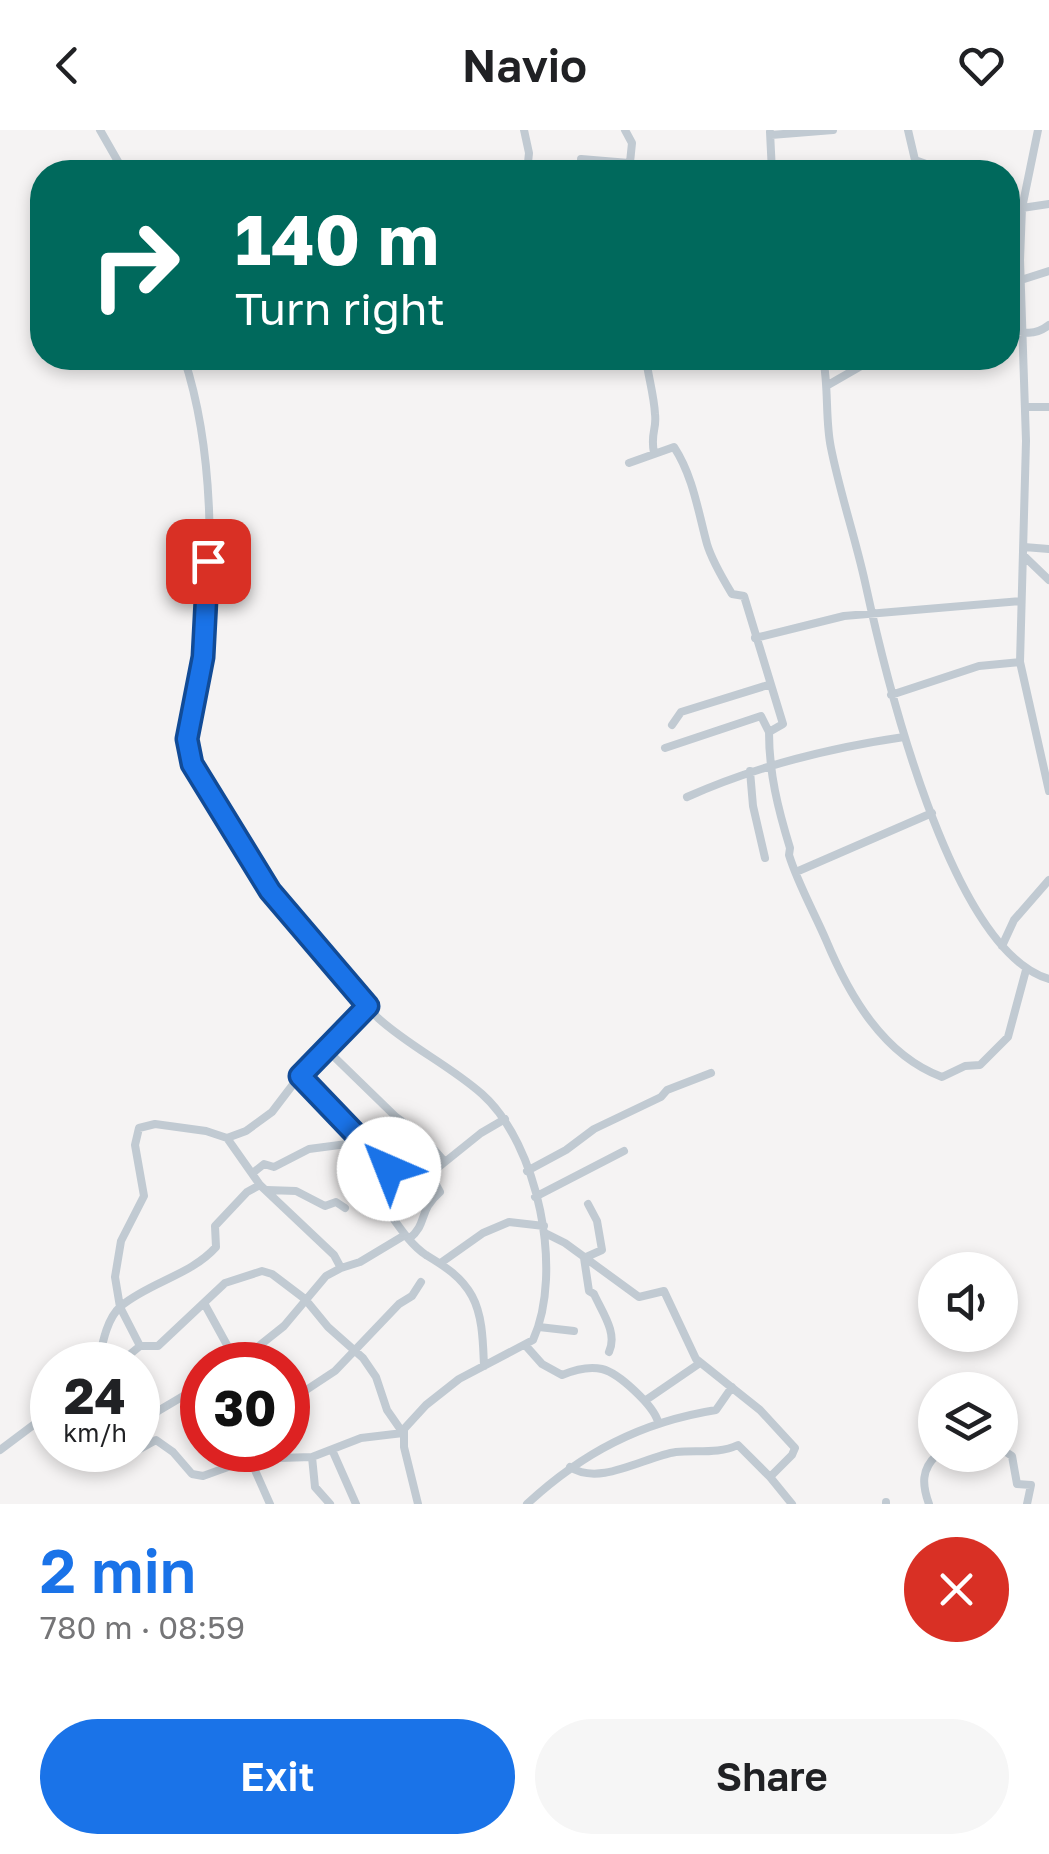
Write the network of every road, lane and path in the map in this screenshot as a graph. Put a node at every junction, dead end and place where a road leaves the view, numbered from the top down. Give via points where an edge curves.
1 (100, 130) edge
2 (524, 130) edge
3 (612, 130) edge
4 (833, 130) edge
5 (908, 130) edge
6 (1038, 130) edge
7 (625, 132) edge
8 (770, 132) edge
9 (581, 159) dead end
10 (117, 160) edge
11 (528, 160) edge
12 (586, 160) edge
13 (630, 160) edge
14 (771, 160) edge
15 (915, 160) edge
16 (1049, 204) edge
17 (1022, 208) junction
18 (1049, 272) edge
19 (1021, 280) junction
20 (1049, 325) edge
21 (1022, 334) junction
22 (187, 370) edge
23 (648, 370) edge
24 (825, 370) edge
25 (854, 370) edge
26 (828, 385) junction
27 (1025, 407) junction
28 (1049, 407) edge
29 (654, 453) junction
30 (629, 463) dead end
31 (1049, 549) edge
32 (1024, 552) junction
33 (1049, 580) edge
34 (1022, 602) junction
35 (871, 613) junction
36 (755, 638) junction
37 (1020, 662) junction
38 (768, 685) junction
39 (892, 695) junction
40 (672, 725) dead end
41 (769, 732) junction
42 (904, 737) junction
43 (665, 748) dead end
44 (770, 767) junction
45 (750, 771) junction
46 (1049, 792) edge
47 (687, 797) dead end
48 (932, 813) junction
49 (764, 858) dead end
50 (796, 872) junction
51 (1049, 880) edge
52 (1002, 946) junction
53 (1026, 970) junction
54 (1049, 978) edge
55 (368, 1006) junction
56 (325, 1048) junction
57 (711, 1073) dead end
58 (300, 1076) junction
59 (504, 1119) junction
60 (227, 1138) junction
61 (362, 1142) junction
62 (624, 1151) dead end
63 (444, 1161) junction
64 (527, 1171) junction
65 (254, 1172) junction
66 (264, 1187) junction
67 (535, 1197) junction
68 (588, 1204) dead end
69 (344, 1208) dead end
70 (545, 1230) junction
71 (407, 1237) junction
72 (584, 1258) junction
73 (442, 1262) junction
74 (341, 1268) junction
75 (421, 1282) dead end
76 (305, 1299) junction
77 (204, 1304) junction
78 (120, 1307) junction
79 (539, 1327) junction
80 (574, 1330) dead end
81 (103, 1342) edge
82 (138, 1342) edge
83 (225, 1342) edge
84 (265, 1342) edge
85 (160, 1343) edge
86 (526, 1346) junction
87 (356, 1351) junction
88 (609, 1352) dead end
89 (700, 1364) junction
90 (484, 1366) junction
91 (732, 1387) junction
92 (310, 1388) edge
93 (646, 1400) junction
94 (658, 1422) junction
95 (30, 1428) edge
96 (402, 1433) junction
97 (160, 1443) edge
98 (0, 1450) edge
99 (333, 1452) junction
100 (312, 1457) joint
101 (180, 1459) edge
102 (570, 1467) junction
103 (256, 1472) edge
104 (925, 1472) edge
105 (1015, 1472) edge
106 (770, 1476) junction
107 (270, 1504) edge
108 (330, 1504) edge
109 (356, 1504) edge
110 (418, 1504) edge
111 (527, 1504) edge
112 (792, 1504) edge
113 (929, 1504) edge
114 (1027, 1504) edge

1 - 10 street
2 - 11 street
3 - 7 street
4 - 8 street
5 - 15 street
6 - 17 street
7 - 13 street
8 - 14 street
9 - 12 street
16 - 17 street
17 - 19 street
18 - 19 street
19 - 21 street
20 - 21 street
21 - 27 street
22 - 55 street via 206,467 208,577 188,752 270,891
23 - 29 street
24 - 26 street
25 - 26 street
26 - 35 street via 830,445
27 - 28 street
27 - 32 street
29 - 30 street
29 - 36 street via 672,446 678,452 708,545 730,591 744,596
31 - 32 street
32 - 33 street
32 - 34 street
34 - 35 street
34 - 37 street
35 - 36 street
35 - 39 street
36 - 38 street
37 - 39 street via 980,666
37 - 46 street
38 - 40 street via 681,712
38 - 41 street via 782,724
39 - 42 street
41 - 43 street via 761,716
41 - 44 street
42 - 44 street
42 - 48 street
44 - 45 street
44 - 50 street
45 - 47 street
45 - 49 street
48 - 50 street
48 - 52 street via 966,893
50 - 53 street via 836,966 864,1012 896,1048 930,1072 942,1077 980,1065 1008,1037
51 - 52 street via 1014,920
52 - 53 street
53 - 54 street
55 - 56 street
55 - 59 street via 405,1041 483,1095
56 - 58 street
56 - 63 street
57 - 64 street via 667,1090
58 - 60 street via 272,1112
58 - 61 street
59 - 63 street
59 - 64 street
60 - 65 street
60 - 78 street via 155,1124 139,1128 144,1196 118,1253
61 - 65 street via 309,1149
61 - 71 street via 403,1186 390,1214
62 - 67 street
63 - 71 street via 430,1174 440,1192 424,1207 420,1229
64 - 67 street
65 - 66 street
66 - 69 street
66 - 74 street
66 - 78 street via 246,1192 215,1226 216,1246 202,1262
67 - 70 street
68 - 72 street via 602,1250
70 - 72 street
70 - 73 street via 509,1222
70 - 79 street via 548,1280
71 - 73 street
71 - 74 street
72 - 88 street via 589,1291 611,1334
72 - 89 street via 639,1297 664,1291
73 - 90 street via 472,1295
74 - 76 street
75 - 87 street
76 - 77 street via 262,1272 224,1283
76 - 84 street
76 - 87 street
77 - 83 street
77 - 85 street
78 - 81 street
78 - 82 street
79 - 80 street
79 - 86 street
86 - 90 street
86 - 93 street via 562,1374 606,1370
87 - 92 street
87 - 96 street
89 - 91 street
89 - 93 street
90 - 96 street via 444,1389
91 - 94 street via 716,1410
91 - 106 street via 794,1448
93 - 94 street
94 - 102 street
95 - 98 street
96 - 99 street via 361,1438
96 - 110 street
97 - 101 street
99 - 100 street
99 - 109 street
100 - 108 street via 315,1487
102 - 106 street via 622,1470 674,1452 738,1444
102 - 111 street
103 - 107 street
104 - 113 street
105 - 114 street via 1017,1484 1031,1485
106 - 112 street

